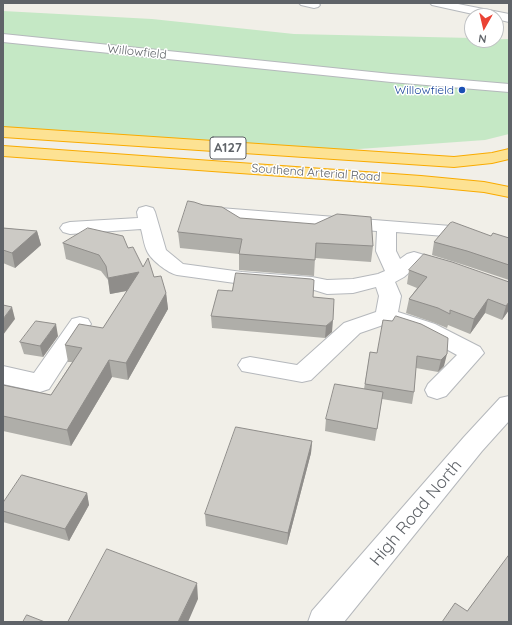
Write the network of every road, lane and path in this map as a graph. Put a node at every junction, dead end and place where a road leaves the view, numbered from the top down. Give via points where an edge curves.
1 (436, 3) edge
2 (509, 18) edge
3 (3, 38) edge
4 (509, 88) edge
5 (3, 132) edge
6 (3, 151) edge
7 (509, 154) edge
8 (509, 192) edge
9 (204, 213) edge
10 (386, 226) junction
11 (70, 228) dead end
12 (444, 230) edge
13 (464, 273) edge
14 (390, 276) junction
15 (386, 316) junction
16 (80, 324) edge
17 (250, 365) dead end
18 (3, 375) edge
19 (437, 390) dead end
20 (509, 405) edge
21 (324, 622) edge

1 - 2 street
3 - 4 street, Willowfield
5 - 7 highway, Southend Arterial Road / A127 via 454,162
6 - 8 highway, Southend Arterial Road / A127 via 421,181
9 - 10 street
10 - 12 street
10 - 14 street
11 - 14 street via 148,217 158,252 178,269 242,278 312,283 327,287 353,286
13 - 14 street via 414,258
14 - 15 street
15 - 17 street via 352,328 302,374
15 - 19 street via 427,329 472,353
16 - 18 street via 40,383
20 - 21 street, High Road North via 473,444

